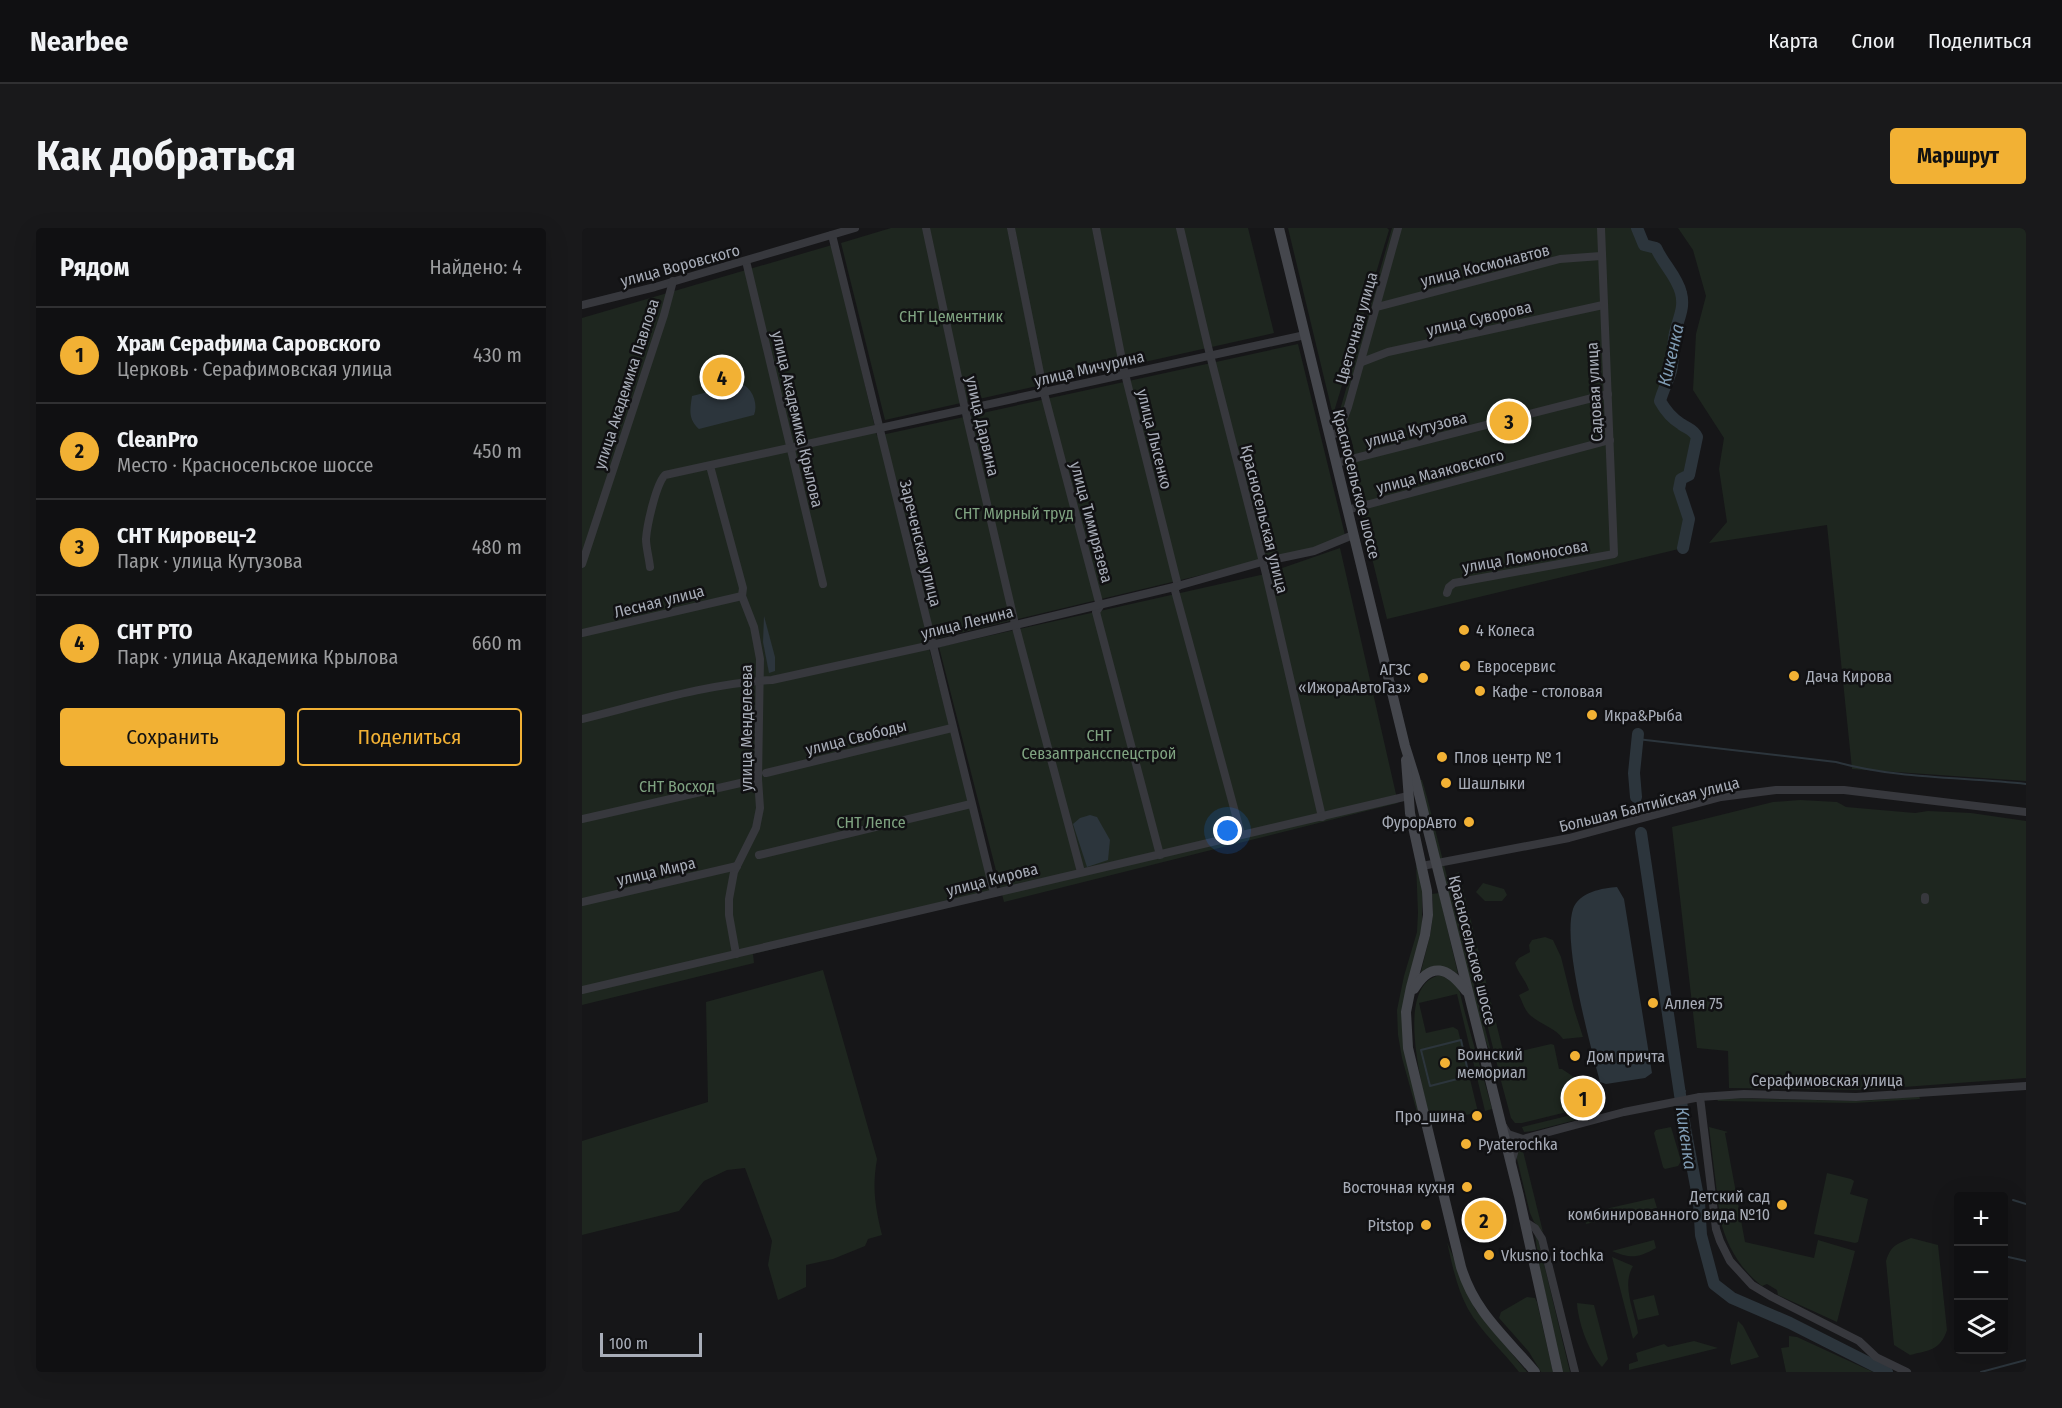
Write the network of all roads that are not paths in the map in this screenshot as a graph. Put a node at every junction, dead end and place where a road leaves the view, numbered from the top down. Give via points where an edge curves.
1 (855, 228) edge
2 (926, 228) edge
3 (1011, 228) edge
4 (1096, 228) edge
5 (1180, 228) edge
6 (1279, 228) edge
7 (1398, 228) edge
8 (1601, 228) edge
9 (832, 235) junction
10 (1601, 256) junction
11 (746, 261) junction
12 (673, 281) junction
13 (582, 305) edge
14 (1603, 305) junction
15 (1377, 307) junction
16 (1305, 334) junction
17 (1210, 355) junction
18 (1362, 362) junction
19 (1125, 373) junction
20 (1044, 393) junction
21 (1608, 394) junction
22 (964, 408) junction
23 (878, 428) junction
24 (1334, 434) junction
25 (1610, 440) junction
26 (790, 447) junction
27 (1336, 463) junction
28 (710, 466) junction
29 (1347, 510) junction
30 (1353, 535) junction
31 (1614, 554) joint
32 (1262, 562) junction
33 (582, 564) edge
34 (650, 567) dead end
35 (823, 584) dead end
36 (1176, 587) junction
37 (1446, 593) dead end
38 (742, 596) junction
39 (1100, 606) junction
40 (1015, 624) junction
41 (582, 633) edge
42 (932, 645) junction
43 (761, 680) junction
44 (582, 719) edge
45 (952, 728) junction
46 (1405, 746) junction
47 (766, 773) dead end
48 (758, 779) junction
49 (1408, 796) junction
50 (971, 804) junction
51 (2026, 812) edge
52 (1322, 817) junction
53 (582, 819) edge
54 (1240, 834) junction
55 (759, 855) dead end
56 (1160, 855) junction
57 (1436, 863) junction
58 (737, 866) junction
59 (1422, 866) junction
60 (1081, 872) junction
61 (994, 893) junction
62 (582, 902) edge
63 (736, 954) junction
64 (582, 990) edge
65 (1469, 996) junction
66 (1408, 1000) junction
67 (2026, 1086) edge
68 (1696, 1097) junction
69 (1501, 1123) junction
70 (1523, 1139) junction
71 (1511, 1165) junction
72 (1524, 1221) junction
73 (1535, 1372) edge
74 (1558, 1372) edge
75 (1575, 1372) edge
76 (1907, 1372) edge

1 - 9 street, улица Воровского
2 - 22 street, улица Дарвина
3 - 20 street, улица Тимирязева
4 - 19 street, улица Лысенко
5 - 17 street, Красносельская улица
6 - 16 main road, Красносельское шоссе
7 - 15 street, Цветочная улица
8 - 10 street, Садовая улица
9 - 11 street, улица Воровского
9 - 23 street, Зареченская улица
10 - 14 street, Садовая улица
10 - 15 street, улица Космонавтов via 1550,262
11 - 12 street, улица Воровского
11 - 26 street, улица Академика Крылова
12 - 13 street, улица Воровского
12 - 33 street, улица Академика Павлова
14 - 18 street, улица Суворова via 1388,352
14 - 21 street, Садовая улица
15 - 18 street, Цветочная улица
16 - 17 street, улица Мичурина
16 - 24 main road, Красносельское шоссе
17 - 19 street, улица Мичурина
17 - 32 street, Красносельская улица
18 - 24 street, Цветочная улица
19 - 20 street, улица Мичурина
19 - 36 street, улица Лысенко
20 - 22 street, улица Мичурина
20 - 39 street, улица Тимирязева
21 - 25 street, Садовая улица
21 - 27 street, улица Кутузова
22 - 23 street, улица Мичурина
22 - 40 street, улица Дарвина
23 - 26 street, улица Мичурина
23 - 42 street, Зареченская улица
24 - 27 main road, Красносельское шоссе
25 - 29 street, улица Маяковского
25 - 31 street, Садовая улица
26 - 28 street, улица Мичурина
26 - 35 street, улица Академика Крылова
27 - 29 main road, Красносельское шоссе
28 - 34 street, улица Мичурина via 664,475 661,479 646,539
28 - 38 street, улица Менделеева
29 - 30 main road, Красносельское шоссе
30 - 32 street, улица Ленина via 1314,550
30 - 46 main road, Красносельское шоссе
31 - 37 street, улица Ломоносова via 1454,583
32 - 36 street, улица Ленина
32 - 52 street, Красносельская улица
36 - 39 street, улица Ленина
36 - 54 street, улица Лысенко
38 - 41 street, Лесная улица
38 - 43 street, улица Менделеева via 754,627
39 - 40 street, улица Ленина
39 - 56 street, улица Тимирязева via 1096,612
40 - 42 street, улица Ленина
40 - 60 street, улица Дарвина
42 - 43 street, улица Ленина
42 - 45 street, Зареченская улица
43 - 44 street, улица Ленина
43 - 48 street, улица Менделеева
45 - 47 street, улица Свободы
45 - 50 street, Зареченская улица
46 - 49 main road, Красносельское шоссе
46 - 57 main road, Красносельское шоссе
48 - 53 street
48 - 58 street, улица Менделеева via 760,808 756,828
49 - 52 street, улица Кирова
49 - 59 main road, Красносельское шоссе
50 - 55 street
50 - 61 street, Зареченская улица
51 - 57 street, Большая Балтийская улица via 1844,790 1776,790 1721,797 1569,838
52 - 54 street, улица Кирова
54 - 56 street, улица Кирова
56 - 60 street, улица Кирова
57 - 59 street, Большая Балтийская улица
57 - 65 main road, Красносельское шоссе
58 - 62 street, улица Мира
58 - 63 street, улица Менделеева via 729,899
59 - 66 main road, Красносельское шоссе via 1427,925
60 - 61 street, улица Кирова
61 - 63 street, улица Кирова
63 - 64 street, улица Кирова
65 - 66 main road via 1451,974 1434,970 1425,974
65 - 69 main road, Красносельское шоссе
66 - 73 main road, Красносельское шоссе via 1408,1048 1465,1279 1488,1320
67 - 68 street, Серафимовская улица via 1856,1097
68 - 70 street, Серафимовская улица
68 - 76 street via 1716,1228 1734,1266 1752,1285 1859,1341 1876,1358
69 - 70 street via 1508,1134
69 - 71 main road, Красносельское шоссе
70 - 71 street via 1516,1146
71 - 72 main road, Красносельское шоссе
72 - 74 main road, Красносельское шоссе
72 - 75 street via 1542,1239

